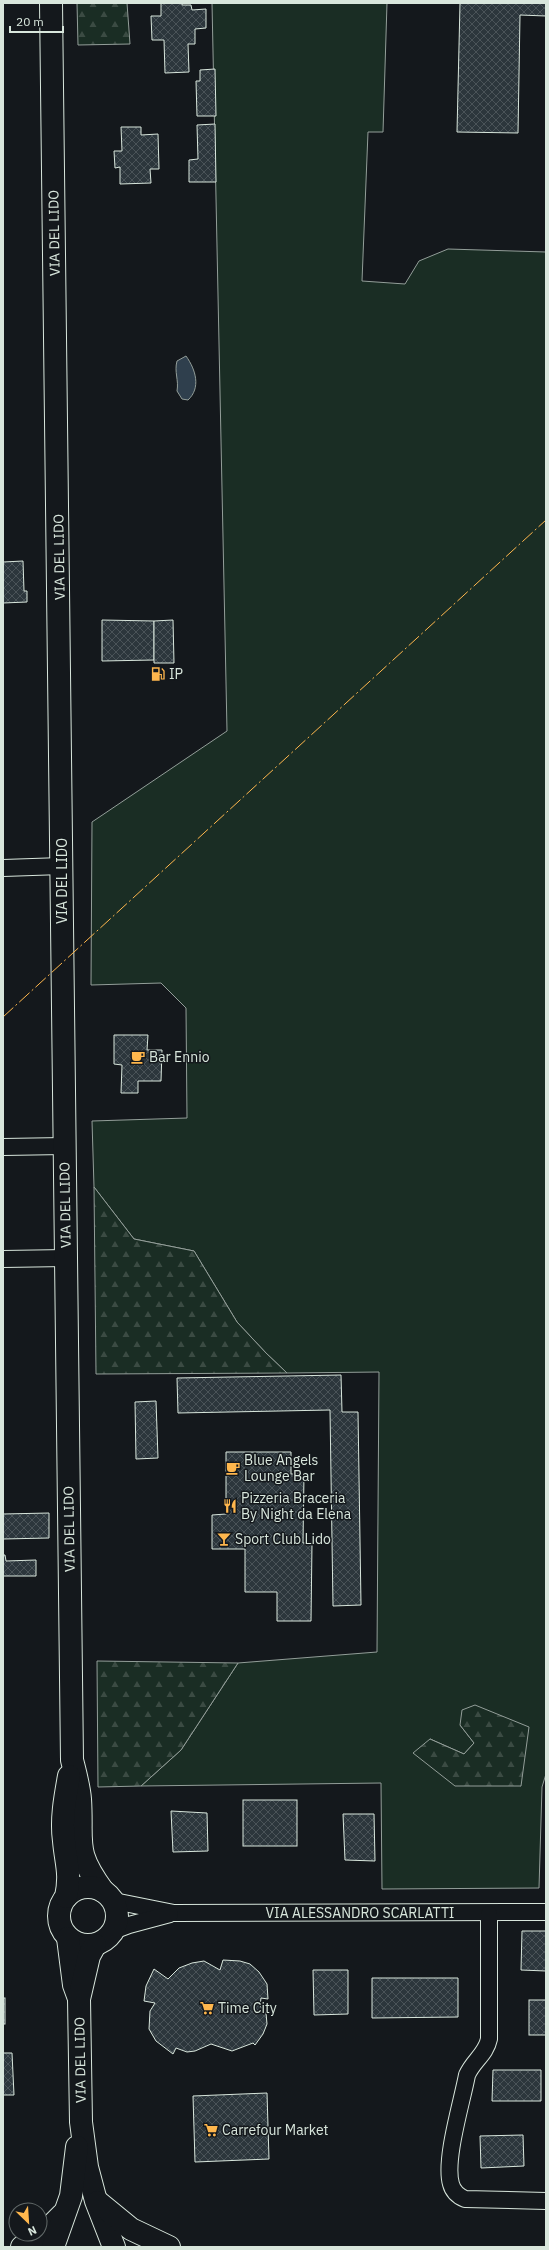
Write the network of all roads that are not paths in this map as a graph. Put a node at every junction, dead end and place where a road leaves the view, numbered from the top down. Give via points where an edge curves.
1 (51, 3) edge
2 (62, 866) junction
3 (3, 868) edge
4 (64, 1146) junction
5 (3, 1147) edge
6 (66, 1258) junction
7 (3, 1259) edge
8 (72, 1760) junction
9 (108, 1896) junction
10 (66, 1897) junction
11 (546, 1912) edge
12 (174, 1913) junction
13 (489, 1914) junction
14 (113, 1932) junction
15 (68, 1938) junction
16 (95, 1945) junction
17 (79, 1999) junction
18 (81, 2122) junction
19 (546, 2200) edge
20 (96, 2201) junction
21 (65, 2213) junction
22 (22, 2247) edge
23 (53, 2247) edge
24 (114, 2247) edge
25 (169, 2247) edge

1 - 2 main road, VIA DEL LIDO
2 - 3 street
2 - 4 main road, VIA DEL LIDO
4 - 5 street
4 - 6 main road, VIA DEL LIDO
6 - 7 street
6 - 8 main road, VIA DEL LIDO
8 - 9 main road, VIA DEL LIDO via 80,1798 81,1849 88,1870
8 - 10 main road, VIA DEL LIDO via 63,1816 64,1841 70,1870
9 - 10 main road via 94,1887 83,1887
9 - 12 street, VIA ALESSANDRO SCARLATTI
9 - 14 main road via 118,1916
10 - 15 main road via 58,1918
11 - 13 street, VIA ALESSANDRO SCARLATTI
12 - 13 street, VIA ALESSANDRO SCARLATTI
12 - 14 street, VIA ALESSANDRO SCARLATTI
13 - 19 street via 488,2048 470,2067 467,2075 452,2147 451,2185 459,2197 465,2199
14 - 16 main road
15 - 16 main road via 86,1946
15 - 17 main road, VIA DEL LIDO via 74,1985
16 - 17 main road, VIA DEL LIDO via 89,1956
17 - 18 main road, VIA DEL LIDO
18 - 20 main road, VIA DEL LIDO via 87,2168
18 - 21 main road, VIA DEL LIDO via 71,2196
20 - 24 main road, VIA DEL LIDO
20 - 25 main road via 131,2229
21 - 22 main road, VIA DEL LIDO via 38,2238
21 - 23 main road, VIA DEL LIDO

